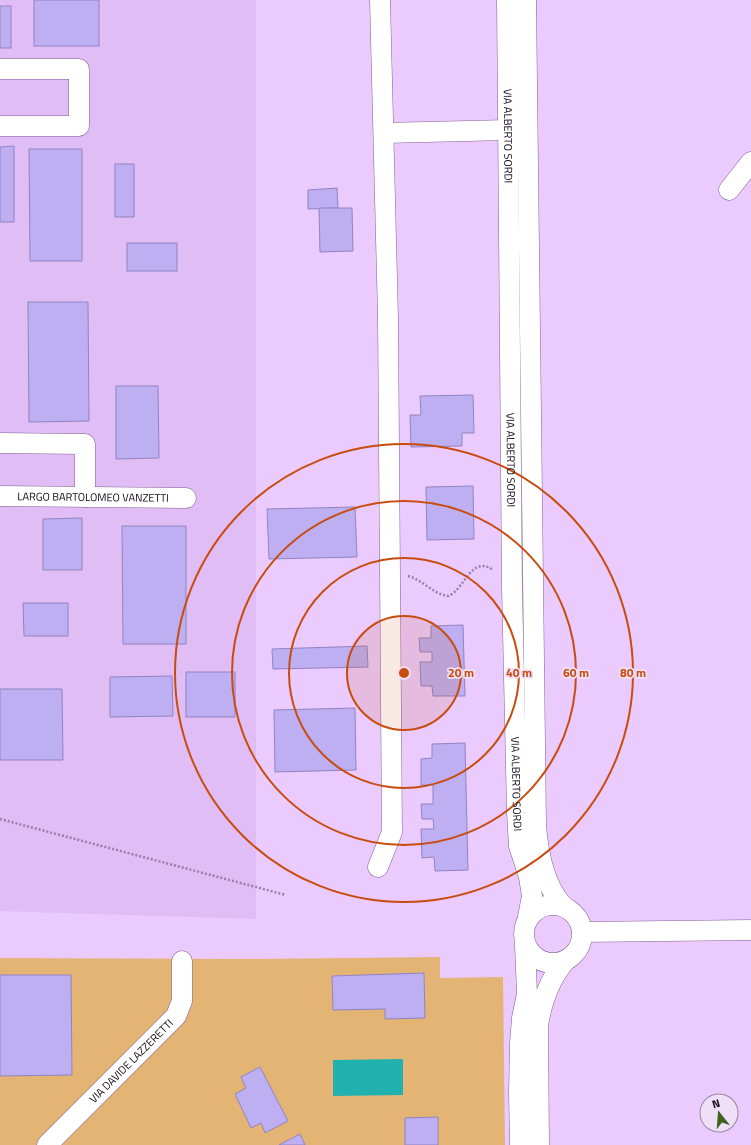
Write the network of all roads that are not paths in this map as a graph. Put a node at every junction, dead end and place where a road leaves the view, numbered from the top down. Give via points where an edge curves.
1 (380, 0) edge
2 (507, 0) edge
3 (526, 0) edge
4 (0, 69) edge
5 (0, 126) edge
6 (508, 130) junction
7 (384, 133) junction
8 (751, 162) edge
9 (729, 190) dead end
10 (0, 443) edge
11 (0, 496) edge
12 (85, 497) junction
13 (186, 498) dead end
14 (378, 867) dead end
15 (563, 906) junction
16 (528, 917) junction
17 (751, 930) edge
18 (582, 932) junction
19 (525, 945) junction
20 (566, 960) junction
21 (182, 961) dead end
22 (47, 1145) edge
23 (520, 1145) edge
24 (539, 1145) edge

1 - 7 street
2 - 6 street, VIA ALBERTO SORDI
3 - 15 street, VIA ALBERTO SORDI via 536,825 546,877 553,894
4 - 5 street via 79,69 79,126
6 - 7 street
6 - 16 street, VIA ALBERTO SORDI via 517,812 519,846 532,896
7 - 14 street via 392,832
8 - 9 street
10 - 12 street via 85,444
11 - 12 street, LARGO BARTOLOMEO VANZETTI
12 - 13 street, LARGO BARTOLOMEO VANZETTI
15 - 16 street via 544,906
15 - 18 street, VIA ALBERTO SORDI via 576,917
16 - 19 street, VIA ALBERTO SORDI via 524,926
17 - 18 street
18 - 20 street via 578,949
19 - 20 street via 538,960 547,963
19 - 23 street, VIA ALBERTO SORDI via 527,994 520,1043
20 - 24 street via 553,977 541,1009 538,1026
21 - 22 street, VIA DAVIDE LAZZERETTI via 182,1002 176,1016

